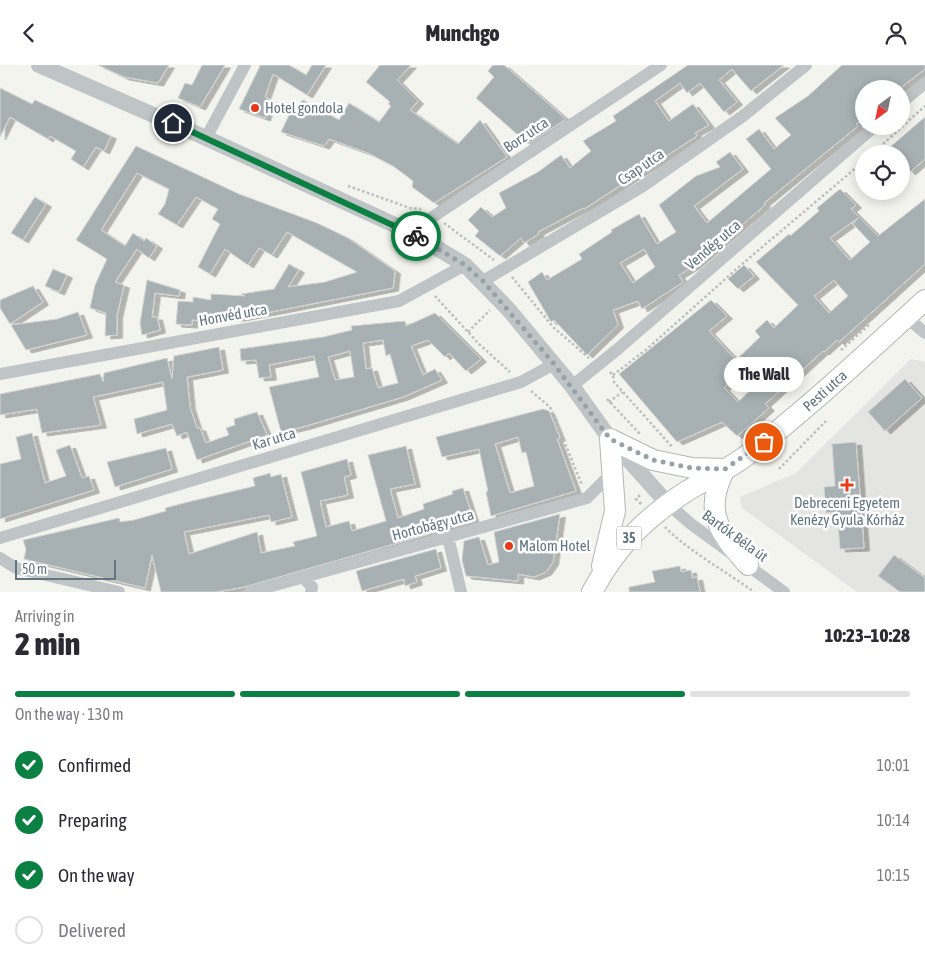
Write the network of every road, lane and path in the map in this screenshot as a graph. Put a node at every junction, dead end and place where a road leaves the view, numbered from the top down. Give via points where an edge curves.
1 (39, 65) edge
2 (245, 65) edge
3 (661, 65) edge
4 (806, 65) edge
5 (925, 83) edge
6 (910, 96) edge
7 (925, 106) edge
8 (865, 135) edge
9 (206, 138) junction
10 (882, 145) edge
11 (855, 169) edge
12 (435, 215) junction
13 (410, 232) junction
14 (465, 265) junction
15 (505, 267) junction
16 (483, 281) junction
17 (427, 287) junction
18 (925, 300) edge
19 (906, 317) junction
20 (870, 324) dead end
21 (925, 333) edge
22 (841, 350) dead end
23 (554, 364) junction
24 (600, 364) junction
25 (0, 375) edge
26 (613, 375) junction
27 (521, 382) junction
28 (572, 386) junction
29 (622, 392) junction
30 (826, 421) dead end
31 (610, 439) junction
32 (647, 441) dead end
33 (674, 449) dead end
34 (725, 469) junction
35 (779, 469) dead end
36 (614, 471) junction
37 (587, 498) junction
38 (668, 504) junction
39 (448, 537) junction
40 (0, 538) edge
41 (678, 541) dead end
42 (0, 559) edge
43 (748, 565) junction
44 (303, 577) junction
45 (595, 586) edge
46 (779, 590) edge
47 (118, 592) edge
48 (250, 592) edge
49 (311, 592) edge
50 (461, 592) edge
51 (754, 592) edge

1 - 9 street
2 - 9 street
3 - 12 street, Borz utca
4 - 15 street, Csap utca via 743,115 643,186
5 - 6 street
7 - 10 path
8 - 24 street, Vendég utca
9 - 13 street
11 - 26 path
12 - 13 street, Borz utca
12 - 15 path
13 - 14 street
14 - 16 street
14 - 17 street, Honvéd utca
15 - 16 street, Csap utca
15 - 24 path via 552,327 588,358
16 - 23 street
17 - 25 street, Honvéd utca via 399,301
17 - 27 path via 468,332
18 - 19 main road, Pesti utca / 35
19 - 21 street
19 - 34 main road, Pesti utca / 35 via 794,418
20 - 22 path
23 - 27 street, Kar utca
23 - 28 street
24 - 26 path
24 - 28 street, Vendég utca
26 - 29 path
27 - 37 path via 550,407
27 - 40 street, Kar utca
28 - 31 street
29 - 32 path via 608,400
29 - 33 path
30 - 35 path
31 - 34 main road via 653,460 692,468
31 - 36 main road
31 - 38 street
34 - 38 main road, Pesti utca / 35
34 - 43 main road via 715,496 718,527
36 - 37 street, Hortobágy utca
36 - 45 main road via 615,511
37 - 39 street, Hortobágy utca
38 - 43 street, Bartók Béla út
38 - 45 main road, 35 via 637,528 615,553
39 - 44 street, Hortobágy utca
39 - 50 street
41 - 51 path
42 - 47 street via 16,569
43 - 46 street, Bartók Béla út
44 - 48 street, Hortobágy utca
44 - 49 street via 312,587

